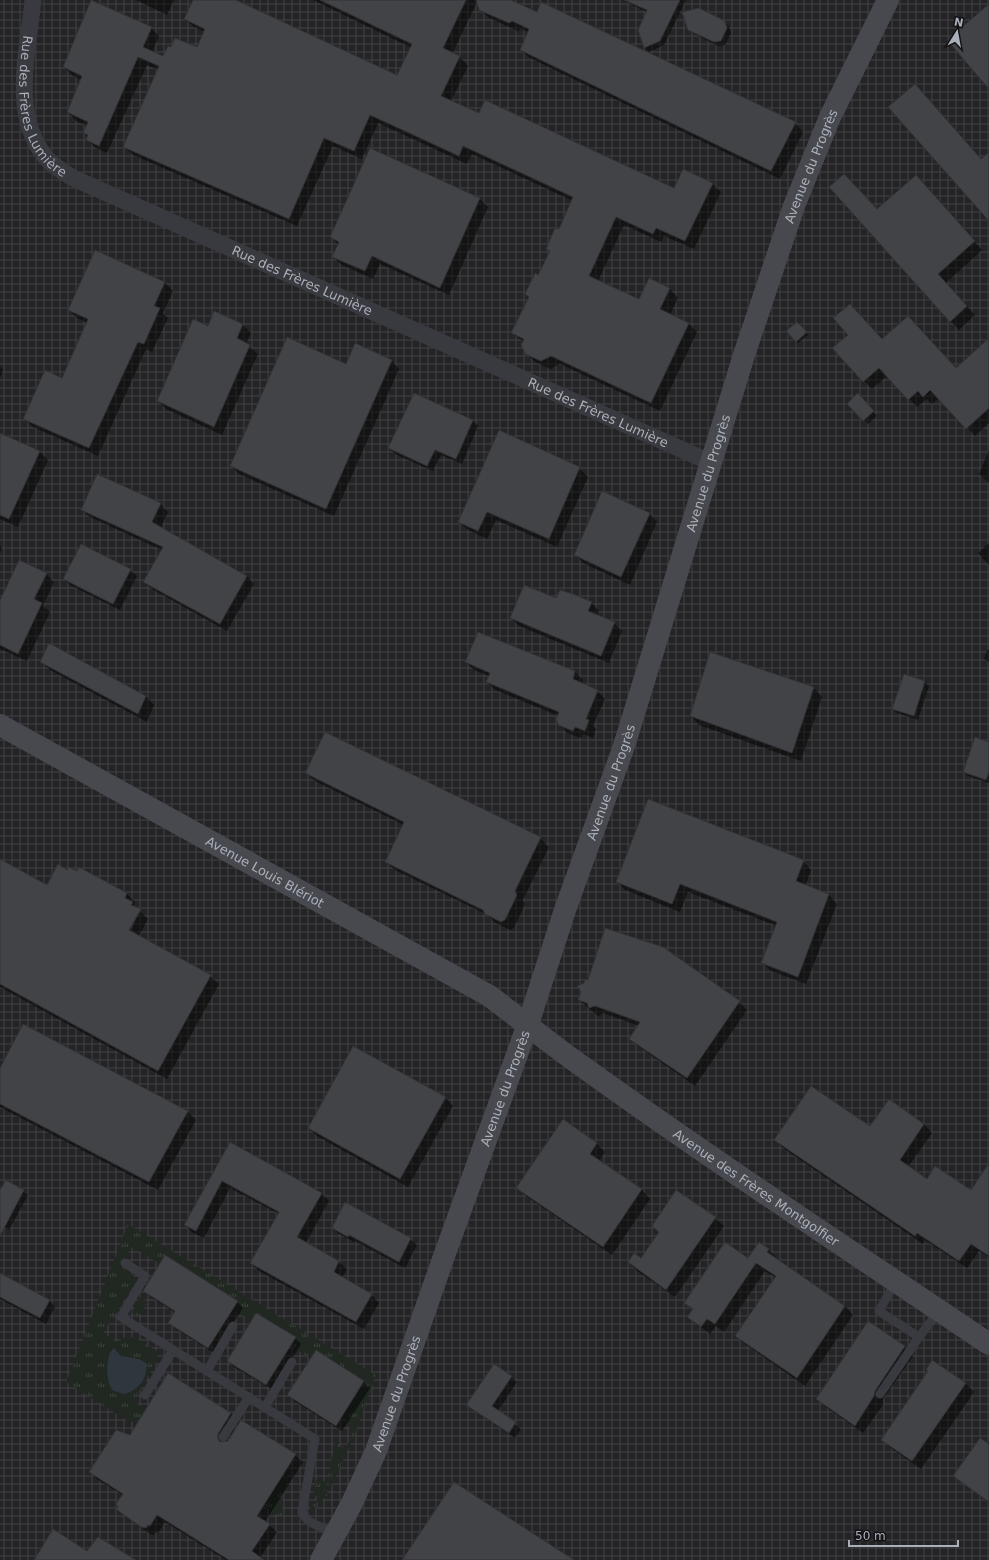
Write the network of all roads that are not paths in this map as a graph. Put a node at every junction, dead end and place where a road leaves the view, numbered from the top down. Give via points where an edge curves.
1 (33, 0) edge
2 (888, 0) edge
3 (712, 463) junction
4 (0, 725) edge
5 (528, 1024) junction
6 (125, 1263) dead end
7 (896, 1281) junction
8 (939, 1310) junction
9 (234, 1326) dead end
10 (919, 1337) junction
11 (989, 1344) edge
12 (173, 1350) junction
13 (292, 1362) dead end
14 (207, 1371) junction
15 (145, 1394) dead end
16 (880, 1394) dead end
17 (249, 1397) junction
18 (265, 1407) junction
19 (223, 1437) dead end
20 (336, 1534) junction
21 (321, 1560) edge

1 - 3 street, Rue des Frères Lumière via 24,89 27,120 34,138 50,162 73,178
2 - 3 street, Avenue du Progrès via 848,77 803,181 777,252
3 - 5 street, Avenue du Progrès via 624,746 565,910
4 - 5 street, Avenue Louis Blériot via 488,995
5 - 7 street, Avenue des Frères Montgolfier via 573,1060 633,1102
5 - 20 street, Avenue du Progrès via 442,1259 382,1436
6 - 12 lane via 145,1276 120,1317
7 - 8 street, Avenue des Frères Montgolfier
7 - 10 lane via 879,1312
8 - 10 lane
8 - 11 street, Avenue des Frères Montgolfier
9 - 14 lane
10 - 16 lane
12 - 14 lane
12 - 15 lane
13 - 18 lane
14 - 17 lane
17 - 18 lane
17 - 19 lane
18 - 20 lane via 315,1439 302,1512 309,1522
20 - 21 street, Avenue du Progrès

